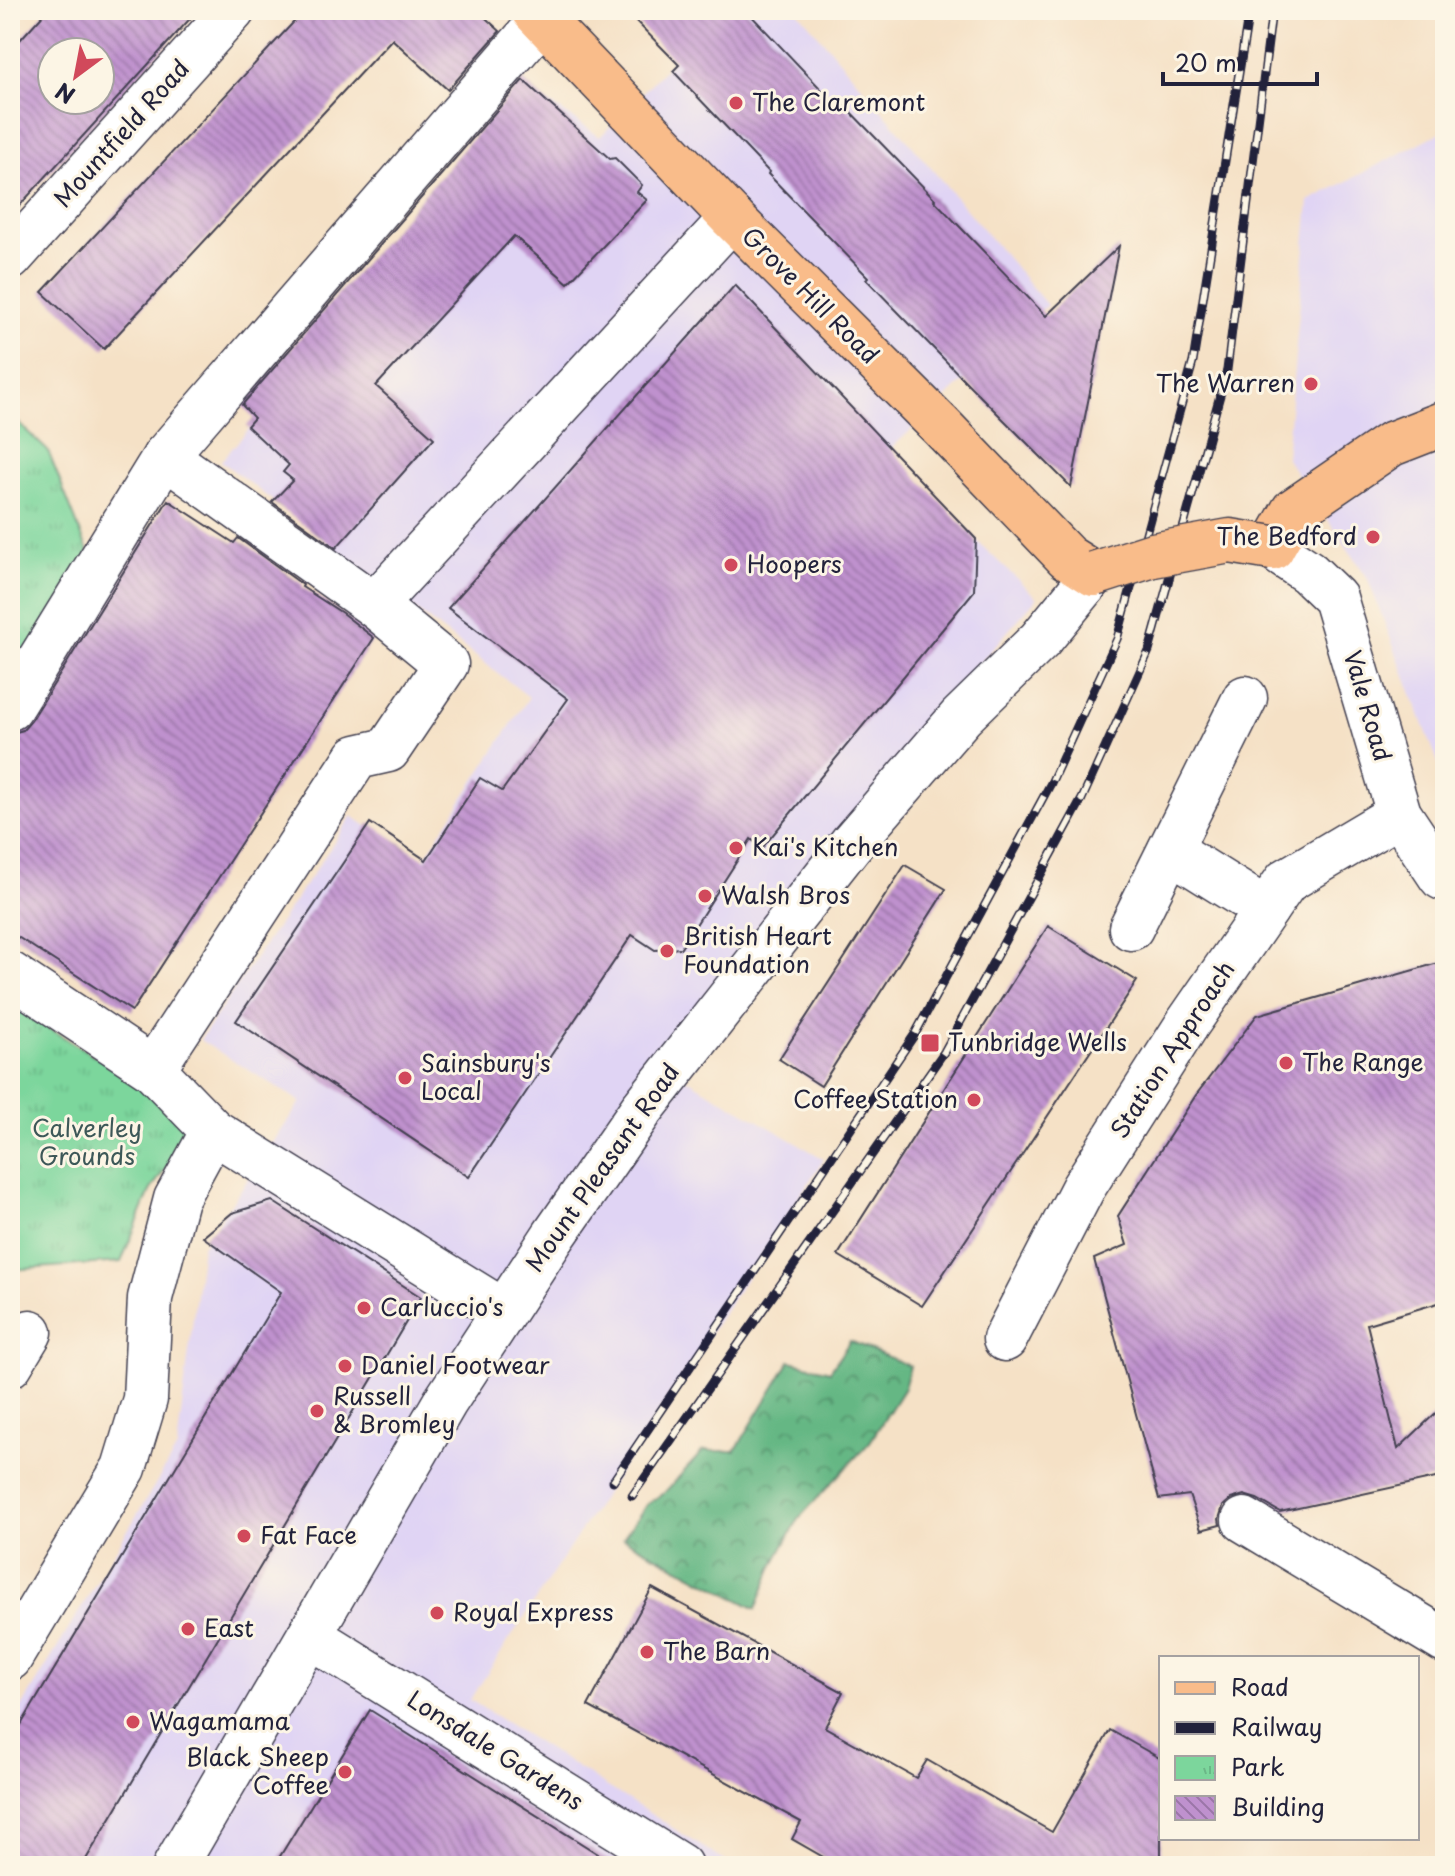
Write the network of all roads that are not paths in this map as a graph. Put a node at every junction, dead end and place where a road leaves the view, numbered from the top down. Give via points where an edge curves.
1 (233, 10) edge
2 (538, 15) edge
3 (732, 218) junction
4 (10, 258) edge
5 (1445, 423) edge
6 (165, 456) junction
7 (1272, 548) junction
8 (1094, 574) junction
9 (374, 605) junction
10 (1245, 698) dead end
11 (10, 708) edge
12 (1399, 814) junction
13 (1170, 850) junction
14 (1445, 879) edge
15 (1266, 910) junction
16 (1131, 928) dead end
17 (10, 974) edge
18 (153, 1069) junction
19 (213, 1131) junction
20 (503, 1311) junction
21 (1005, 1339) dead end
22 (1244, 1520) dead end
23 (310, 1636) junction
24 (1445, 1641) edge
25 (10, 1658) edge
26 (175, 1866) edge
27 (680, 1866) edge

1 - 4 street, Mountfield Road
2 - 3 main road, Grove Hill Road
2 - 6 street
3 - 8 main road, Grove Hill Road via 1067,557
3 - 9 street
5 - 7 main road via 1391,444 1293,511
6 - 9 street
6 - 11 street via 55,654
7 - 8 main road, bridge via 1230,541 1153,555
7 - 12 street, Vale Road via 1335,598
8 - 20 street, Mount Pleasant Road via 1040,640 961,717 777,935 642,1109
9 - 18 street via 446,664 388,750 357,757
10 - 13 street
12 - 14 street, Vale Road
12 - 15 street, Station Approach via 1286,881
13 - 15 street
13 - 16 street
15 - 21 street, Station Approach via 1083,1188
17 - 18 street via 79,997
18 - 19 street
19 - 20 street
19 - 25 street via 176,1199 168,1227 150,1298 145,1399 124,1468
20 - 23 street, Mount Pleasant Road
22 - 24 street
23 - 26 street, Mount Pleasant Road
23 - 27 street, Lonsdale Gardens

